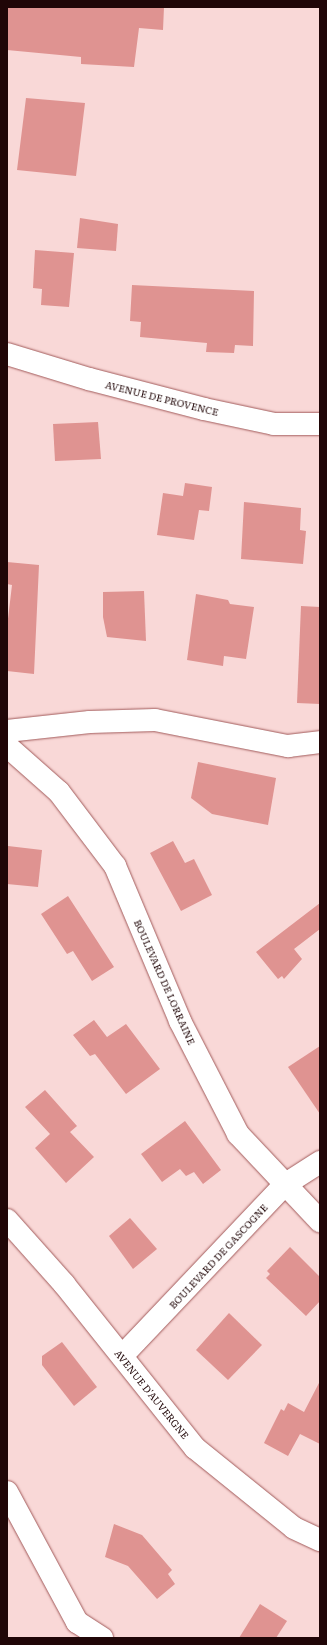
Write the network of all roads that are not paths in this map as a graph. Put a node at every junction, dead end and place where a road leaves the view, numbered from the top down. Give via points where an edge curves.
1 (7, 354) edge
2 (320, 424) edge
3 (7, 731) edge
4 (320, 742) edge
5 (7, 746) edge
6 (320, 1162) edge
7 (284, 1186) junction
8 (7, 1220) edge
9 (320, 1221) edge
10 (122, 1356) junction
11 (7, 1492) edge
12 (320, 1540) edge
13 (102, 1638) edge

1 - 2 street, AVENUE DE PROVENCE via 89,379 204,409 274,424
3 - 4 street via 90,722 156,720 288,746
5 - 7 street, BOULEVARD DE LORRAINE via 59,792 115,866 180,1021 238,1134
6 - 7 street, BOULEVARD DE GASCOGNE
7 - 9 street, BOULEVARD DE LORRAINE
7 - 10 street, BOULEVARD DE GASCOGNE
8 - 10 street, AVENUE D'AUVERGNE via 64,1284
10 - 12 street, AVENUE D'AUVERGNE via 195,1448 294,1528
11 - 13 street via 77,1622

